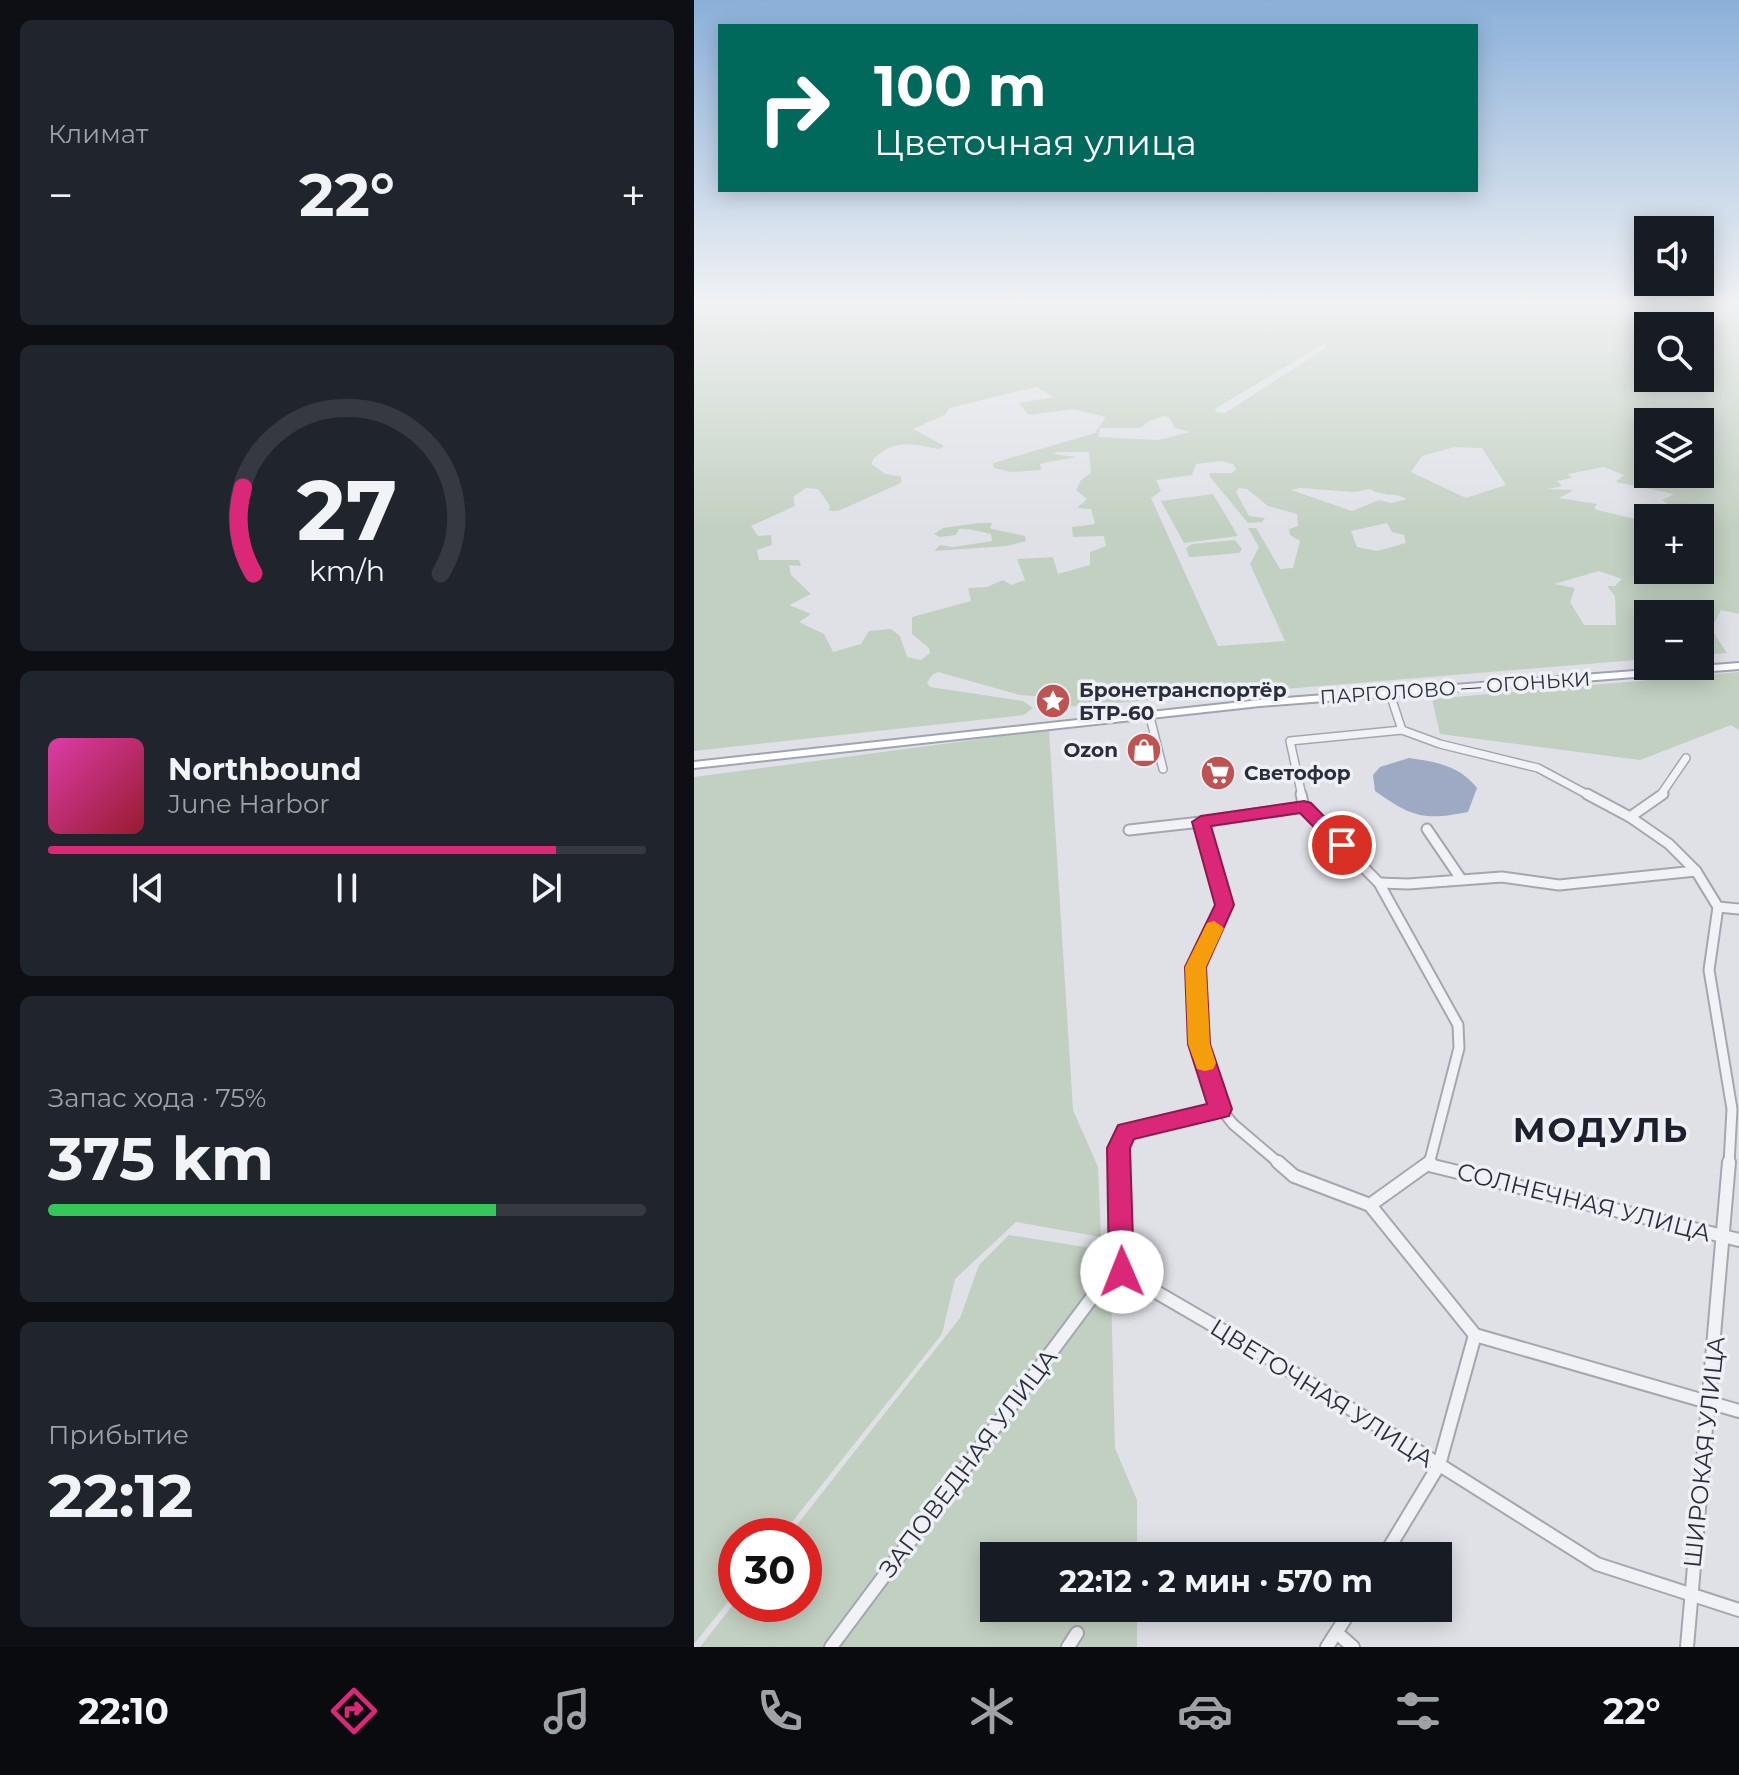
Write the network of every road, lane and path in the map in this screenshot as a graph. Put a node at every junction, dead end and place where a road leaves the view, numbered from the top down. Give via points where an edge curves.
1 (1739, 664) edge
2 (1714, 665) edge
3 (1634, 671) edge
4 (1390, 694) junction
5 (1149, 711) junction
6 (1402, 730) junction
7 (1686, 758) dead end
8 (694, 763) edge
9 (1163, 769) dead end
10 (1304, 807) junction
11 (1630, 817) junction
12 (1201, 822) junction
13 (1427, 829) dead end
14 (1129, 830) dead end
15 (1696, 871) junction
16 (1461, 879) junction
17 (1379, 883) junction
18 (1718, 907) junction
19 (1739, 909) edge
20 (1221, 1109) junction
21 (1735, 1110) edge
22 (1429, 1165) junction
23 (1370, 1205) junction
24 (1725, 1236) junction
25 (1739, 1240) edge
26 (1105, 1280) dead end
27 (1475, 1335) junction
28 (1709, 1402) junction
29 (1739, 1411) edge
30 (1439, 1465) junction
31 (1392, 1542) edge
32 (1690, 1595) junction
33 (1739, 1610) edge
34 (1344, 1622) edge
35 (1077, 1633) dead end
36 (1337, 1633) junction
37 (831, 1647) edge
38 (1068, 1647) edge
39 (1327, 1647) edge
40 (1353, 1647) edge
41 (1687, 1647) edge

1 - 2 main road, ПАРГОЛОВО — ОГОНЬКИ
1 - 4 main road, ПАРГОЛОВО — ОГОНЬКИ
3 - 5 main road, ПАРГОЛОВО — ОГОНЬКИ
4 - 5 main road, ПАРГОЛОВО — ОГОНЬКИ
4 - 6 street
5 - 8 main road, ПАРГОЛОВО — ОГОНЬКИ
5 - 9 street
6 - 10 street via 1290,741
6 - 11 street via 1538,768
7 - 11 street via 1664,793
10 - 12 street
10 - 17 street
11 - 15 street
12 - 14 street
12 - 20 street via 1224,905 1196,967 1199,1044
13 - 16 street
15 - 16 street via 1559,885 1502,877
15 - 18 street
16 - 17 street
17 - 22 street via 1458,1025 1459,1048
18 - 19 street
18 - 21 street, ШИРОКАЯ УЛИЦА via 1709,970
20 - 23 street via 1294,1176
20 - 30 street, ЦВЕТОЧНАЯ УЛИЦА via 1126,1132 1119,1148 1122,1272
21 - 24 street, ШИРОКАЯ УЛИЦА
22 - 23 street
22 - 24 street, СОЛНЕЧНАЯ УЛИЦА
23 - 27 street
24 - 25 street, СОЛНЕЧНАЯ УЛИЦА
24 - 28 street, ШИРОКАЯ УЛИЦА
26 - 37 street, ЗАПОВЕДНАЯ УЛИЦА
27 - 28 street
27 - 30 street
28 - 29 street
28 - 32 street, ШИРОКАЯ УЛИЦА
30 - 31 street
30 - 32 street, ЦВЕТОЧНАЯ УЛИЦА via 1597,1564
32 - 33 street, ЦВЕТОЧНАЯ УЛИЦА
32 - 41 street, ШИРОКАЯ УЛИЦА
34 - 36 street
35 - 38 street
36 - 39 street
36 - 40 street

